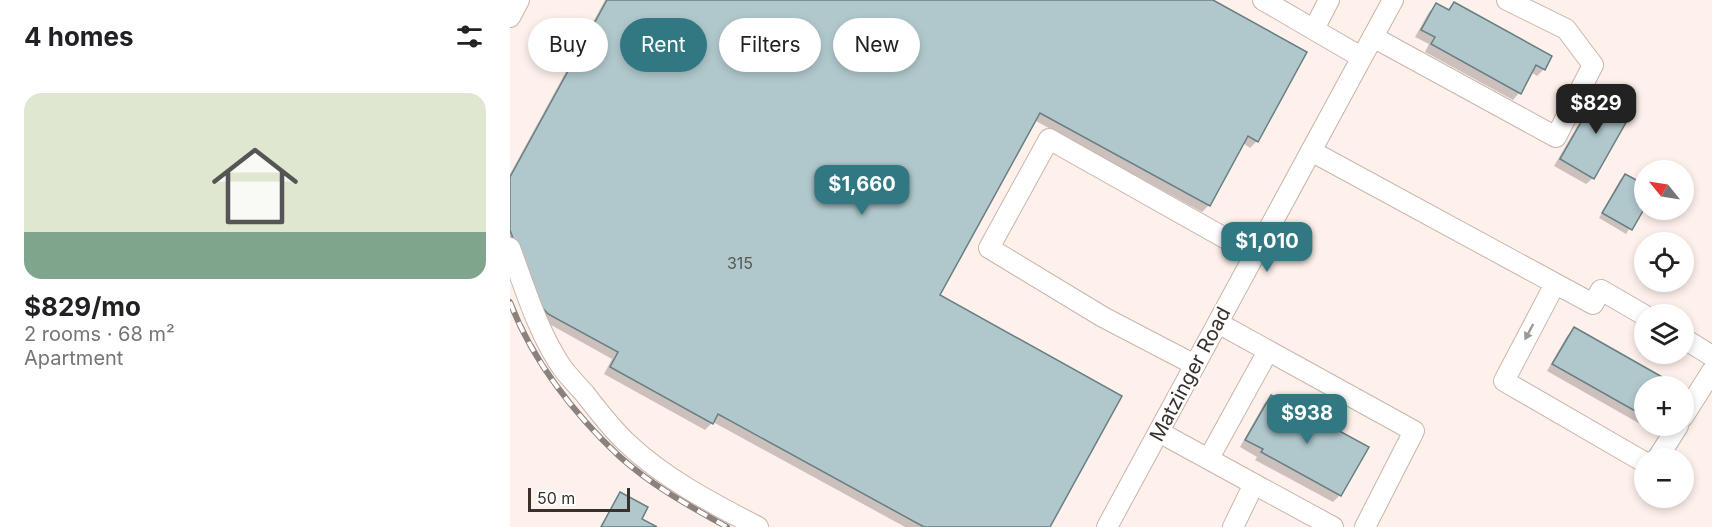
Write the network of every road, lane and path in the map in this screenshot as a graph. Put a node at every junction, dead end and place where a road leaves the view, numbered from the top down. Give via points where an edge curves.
1 (519, 0) edge
2 (1263, 0) edge
3 (1329, 0) edge
4 (1393, 0) edge
5 (1507, 0) edge
6 (510, 17) edge
7 (1314, 29) junction
8 (1373, 37) junction
9 (1361, 57) junction
10 (1311, 151) junction
11 (510, 248) edge
12 (1255, 255) junction
13 (1555, 284) junction
14 (1634, 309) edge
15 (1218, 323) junction
16 (1694, 345) edge
17 (1269, 351) junction
18 (1712, 356) edge
19 (1195, 365) junction
20 (1712, 371) edge
21 (1694, 400) edge
22 (1160, 432) junction
23 (1634, 456) edge
24 (1209, 458) junction
25 (1254, 484) junction
26 (758, 527) edge
27 (1107, 527) edge
28 (1233, 527) edge
29 (1333, 527) edge
30 (1365, 527) edge

1 - 6 street
2 - 7 street
3 - 7 street
4 - 8 street, Matzinger Road
5 - 8 street via 1566,29 1593,65 1556,137
7 - 9 street
8 - 9 street, Matzinger Road
9 - 10 street, Matzinger Road
10 - 12 street, Matzinger Road
10 - 13 street
11 - 26 street via 535,316 561,366 602,415 627,443 661,470 707,501
12 - 15 street, Matzinger Road
12 - 19 street via 1049,139 994,238 989,248 1103,318
13 - 14 street via 1593,304 1601,290
13 -> 23 street via 1504,381
15 - 17 street
15 - 19 street, Matzinger Road
16 - 18 street
17 - 24 street
17 - 30 street via 1414,431
19 - 22 street, Matzinger Road
20 - 21 street
22 - 24 street
22 - 27 street, Matzinger Road
24 - 25 street
25 - 28 street
25 - 29 street

